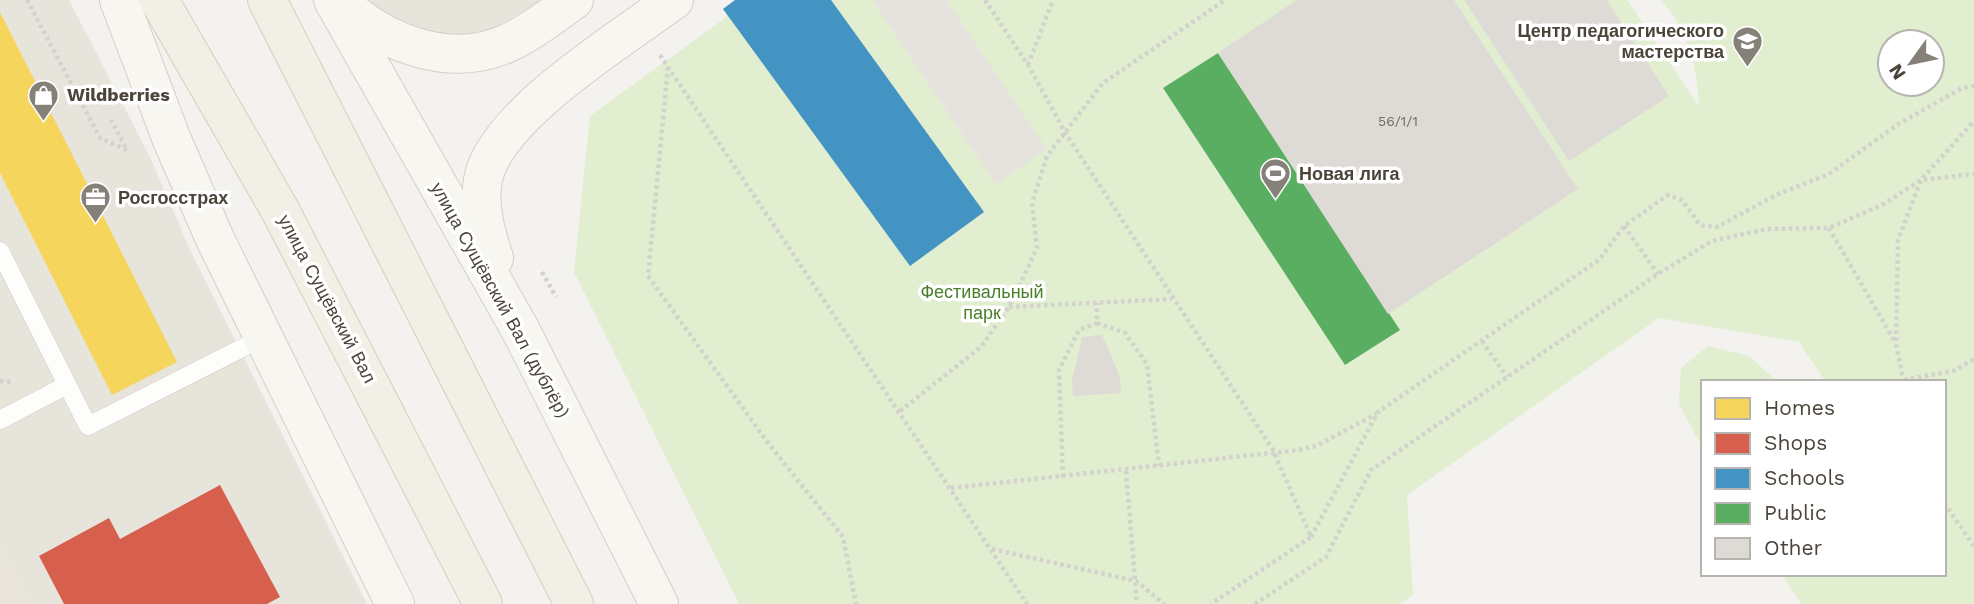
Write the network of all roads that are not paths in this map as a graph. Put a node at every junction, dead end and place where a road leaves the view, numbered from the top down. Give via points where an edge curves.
1 (119, 0) edge
2 (159, 0) edge
3 (267, 0) edge
4 (335, 0) edge
5 (573, 0) edge
6 (674, 0) edge
7 (0, 251) edge
8 (520, 329) junction
9 (262, 338) junction
10 (67, 385) junction
11 (0, 420) edge
12 (395, 604) edge
13 (484, 604) edge
14 (574, 604) edge
15 (659, 604) edge

1 - 9 main road via 172,140
2 - 13 main road, улица Сущёвский Вал via 280,210
3 - 14 main road
4 - 5 main road via 360,20 412,47 466,53 509,43
4 - 8 main road, улица Сущёвский Вал (дублёр)
6 - 8 main road via 524,115 490,159 483,178 483,217
7 - 10 lane
8 - 15 main road, улица Сущёвский Вал (дублёр)
9 - 10 lane via 88,426
9 - 12 main road
10 - 11 lane

